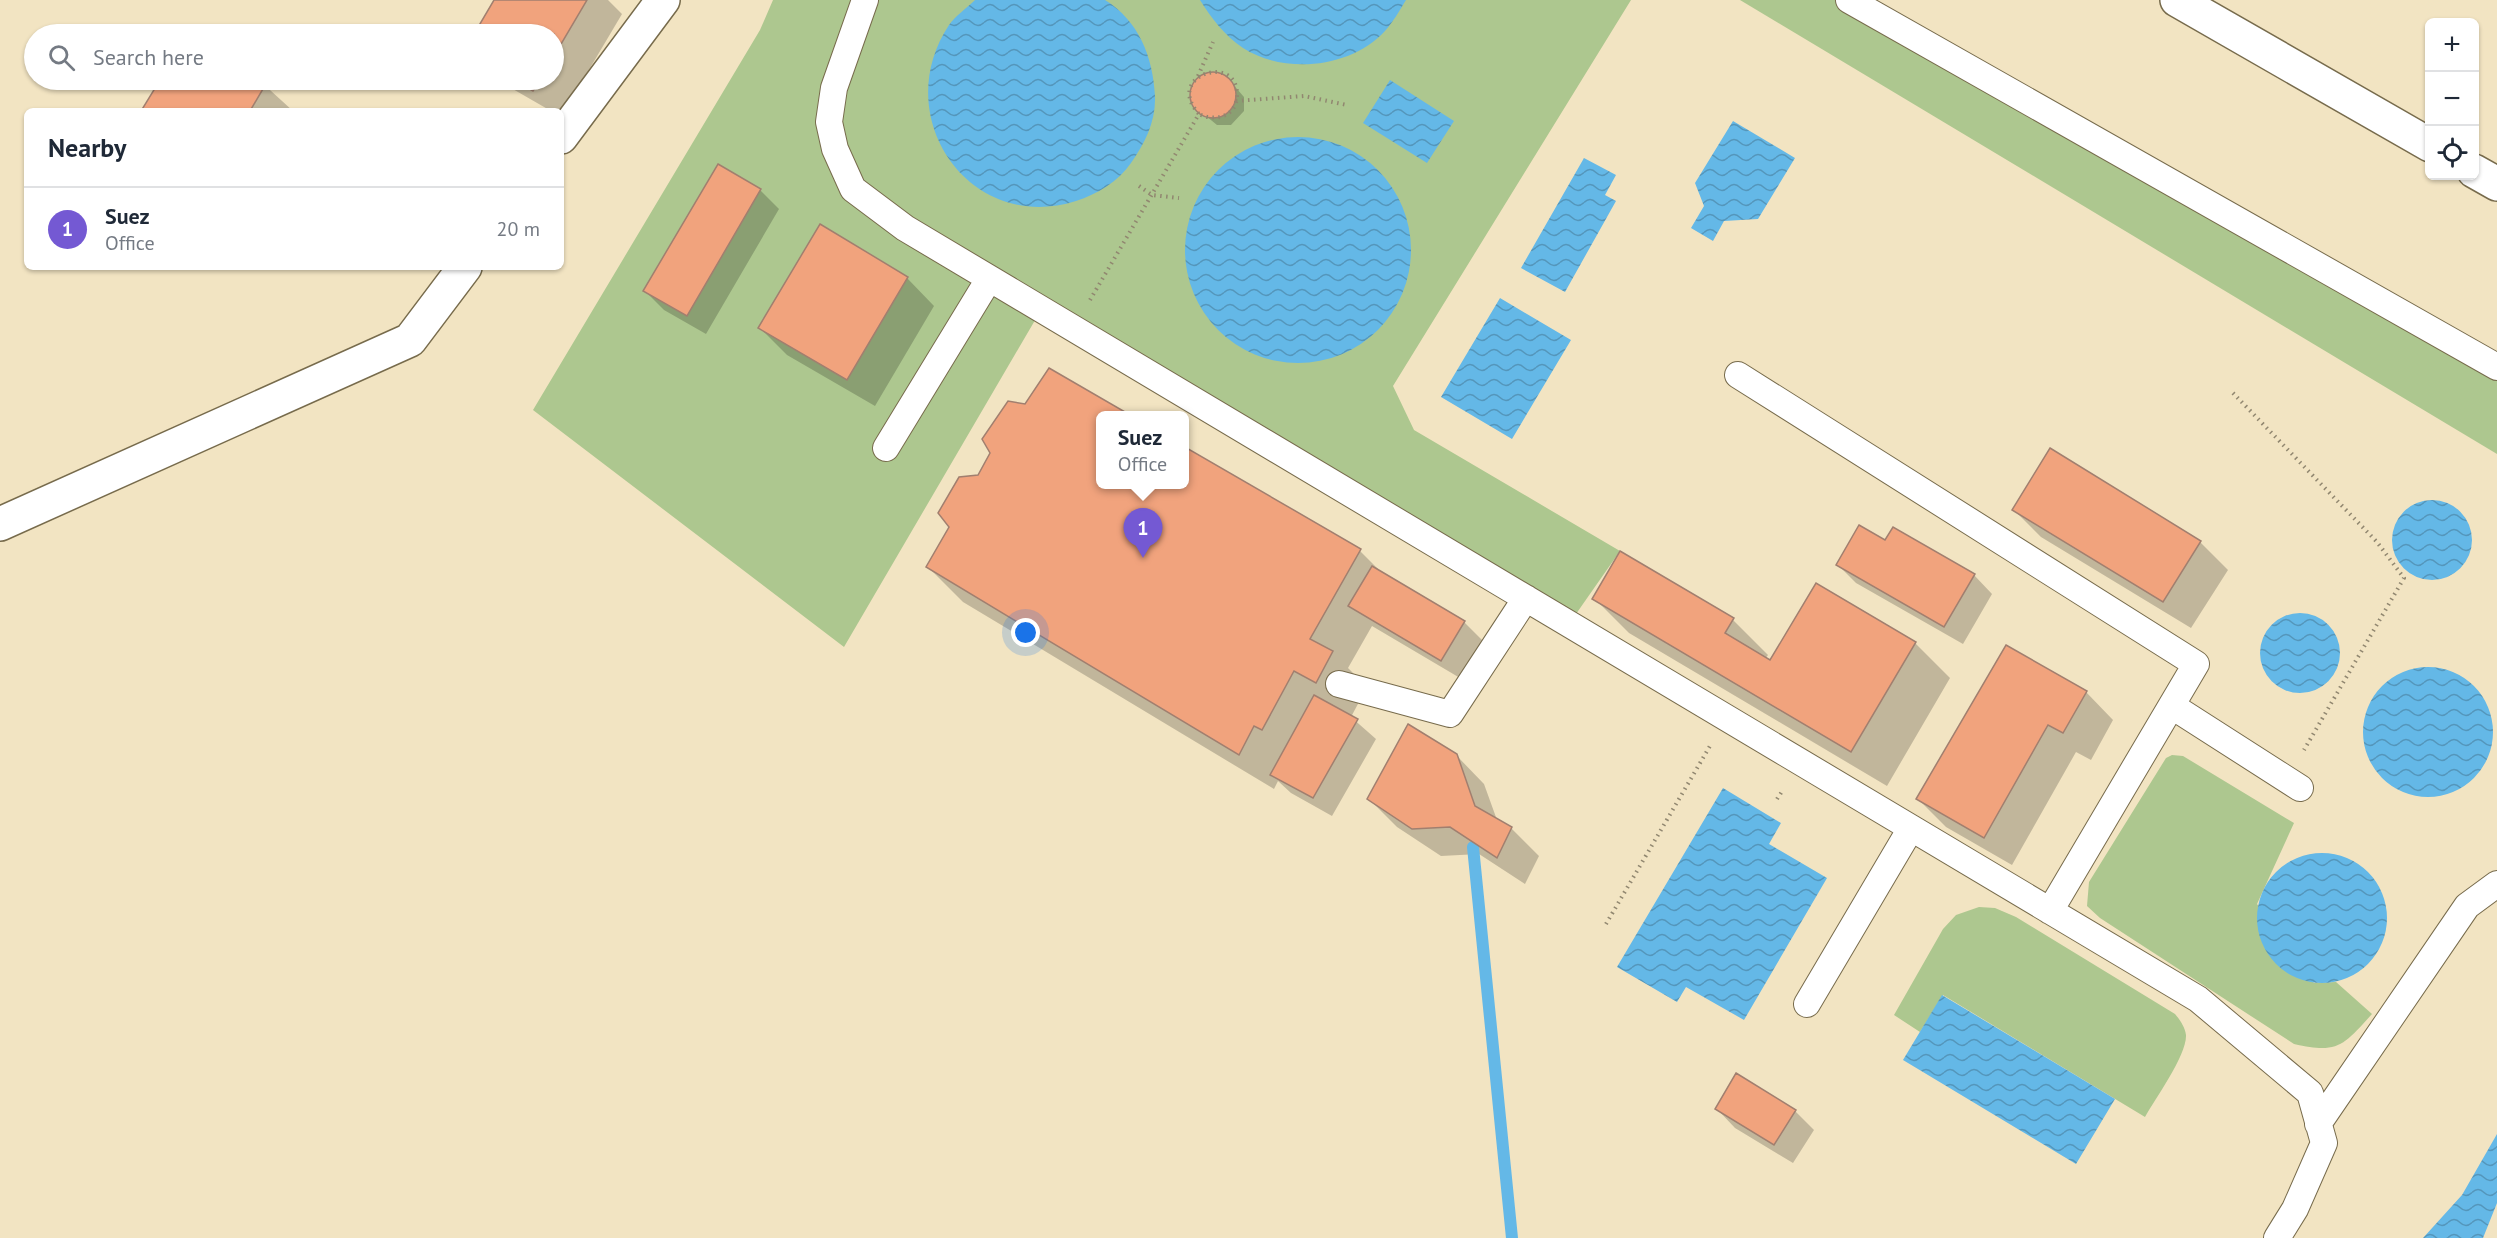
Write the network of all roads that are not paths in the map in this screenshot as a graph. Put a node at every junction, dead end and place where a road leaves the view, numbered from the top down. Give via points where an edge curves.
1 (663, 0) edge
2 (865, 0) edge
3 (1849, 0) edge
4 (2177, 0) edge
5 (564, 133) edge
6 (2425, 142) edge
7 (2479, 173) edge
8 (2497, 184) edge
9 (463, 270) edge
10 (989, 279) junction
11 (2497, 368) edge
12 (1738, 375) dead end
13 (886, 448) dead end
14 (0, 524) edge
15 (1526, 598) junction
16 (1339, 684) dead end
17 (2172, 706) junction
18 (2294, 784) road end
19 (1911, 828) junction
20 (2497, 884) edge
21 (2050, 911) junction
22 (1807, 1004) dead end
23 (2318, 1124) junction
24 (2277, 1238) edge

1 - 5 street
2 - 10 lane via 834,88 829,122 835,149 853,189 904,228
3 - 11 lane
4 - 6 street
7 - 8 street
9 - 14 street via 410,340
10 - 13 lane
10 - 15 lane
12 - 17 lane via 2196,664
15 - 16 lane via 1450,714
15 - 19 lane
17 - 18 lane
17 - 21 lane
19 - 21 lane
19 - 22 lane
20 - 23 lane via 2467,906
21 - 23 lane via 2198,999 2310,1093
23 - 24 lane via 2324,1143 2295,1209

